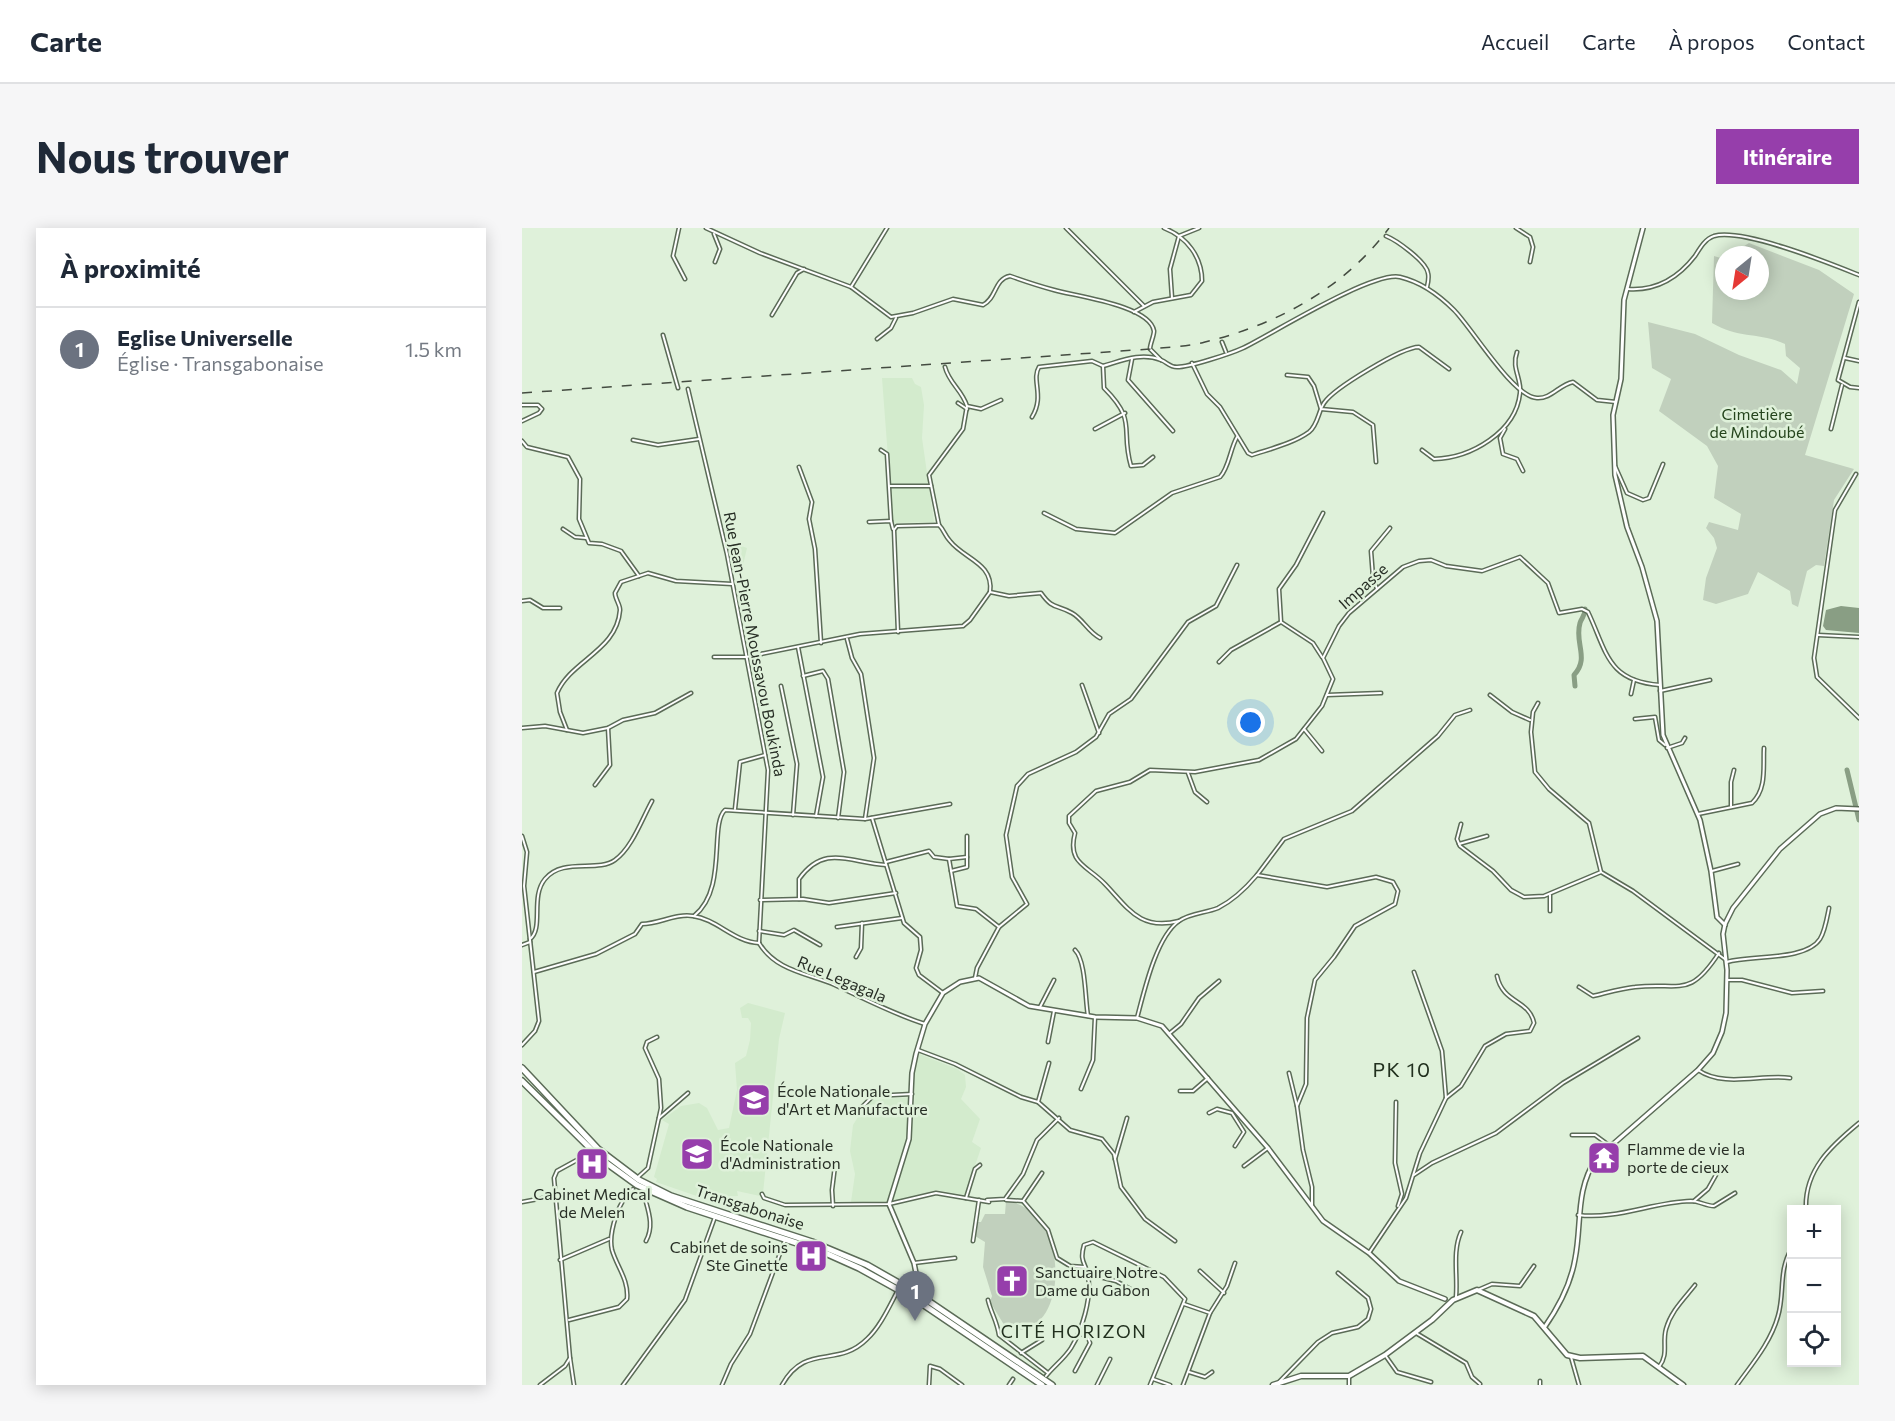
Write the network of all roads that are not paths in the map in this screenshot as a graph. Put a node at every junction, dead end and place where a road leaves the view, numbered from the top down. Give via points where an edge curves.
1 (679, 228) edge
2 (707, 228) edge
3 (887, 228) edge
4 (1066, 228) edge
5 (1164, 228) edge
6 (1180, 228) edge
7 (1199, 228) edge
8 (1515, 228) edge
9 (1643, 228) edge
10 (713, 233) junction
11 (1181, 234) junction
12 (1386, 236) dead end
13 (715, 262) dead end
14 (1530, 262) dead end
15 (794, 265) junction
16 (804, 269) junction
17 (797, 273) junction
18 (1859, 275) edge
19 (686, 279) dead end
20 (851, 287) junction
21 (1427, 288) junction
22 (1628, 289) junction
23 (1172, 298) junction
24 (1859, 302) edge
25 (1144, 306) junction
26 (1134, 312) junction
27 (772, 315) dead end
28 (896, 318) junction
29 (663, 334) dead end
30 (877, 339) dead end
31 (1222, 342) dead end
32 (1226, 352) junction
33 (1517, 352) dead end
34 (1845, 357) junction
35 (1132, 358) junction
36 (1161, 360) junction
37 (1859, 361) edge
38 (1192, 363) junction
39 (1103, 366) junction
40 (945, 367) dead end
41 (1449, 369) dead end
42 (1287, 375) dead end
43 (1842, 384) junction
44 (678, 388) dead end
45 (1859, 388) edge
46 (688, 389) dead end
47 (1521, 391) junction
48 (1001, 400) dead end
49 (1616, 402) junction
50 (958, 403) dead end
51 (522, 405) edge
52 (967, 407) junction
53 (1321, 409) junction
54 (1125, 413) junction
55 (1032, 417) dead end
56 (522, 421) edge
57 (1507, 427) junction
58 (1095, 429) dead end
59 (1831, 429) dead end
60 (1173, 430) dead end
61 (1237, 437) junction
62 (699, 439) junction
63 (633, 440) dead end
64 (522, 441) edge
65 (881, 450) dead end
66 (1422, 450) dead end
67 (1153, 457) dead end
68 (1376, 462) dead end
69 (1614, 463) junction
70 (1663, 464) dead end
71 (799, 466) dead end
72 (1523, 471) dead end
73 (1856, 474) dead end
74 (890, 486) junction
75 (931, 486) junction
76 (1044, 513) dead end
77 (1323, 513) dead end
78 (869, 522) dead end
79 (891, 522) junction
80 (939, 525) junction
81 (897, 526) junction
82 (1390, 528) dead end
83 (563, 529) dead end
84 (894, 530) junction
85 (586, 538) junction
86 (1237, 565) dead end
87 (639, 576) junction
88 (732, 584) junction
89 (1377, 589) junction
90 (990, 592) junction
91 (522, 601) edge
92 (560, 608) dead end
93 (1281, 622) junction
94 (898, 632) junction
95 (1818, 635) junction
96 (1859, 636) edge
97 (1100, 638) dead end
98 (847, 639) junction
99 (821, 643) junction
100 (798, 648) junction
101 (714, 657) dead end
102 (746, 657) junction
103 (1323, 658) junction
104 (1219, 662) dead end
105 (803, 676) junction
106 (1710, 680) dead end
107 (1634, 681) junction
108 (1082, 685) dead end
109 (1660, 685) junction
110 (781, 686) dead end
111 (1660, 691) junction
112 (691, 693) dead end
113 (1381, 693) dead end
114 (1631, 694) dead end
115 (1328, 695) junction
116 (1490, 695) dead end
117 (1538, 703) dead end
118 (1470, 710) dead end
119 (1859, 718) edge
120 (1635, 719) dead end
121 (1532, 720) junction
122 (522, 728) edge
123 (608, 728) junction
124 (1304, 729) junction
125 (567, 730) junction
126 (1099, 733) junction
127 (1685, 738) dead end
128 (1666, 746) junction
129 (1764, 748) dead end
130 (1322, 751) dead end
131 (765, 755) junction
132 (1734, 770) dead end
133 (1188, 773) junction
134 (595, 785) dead end
135 (652, 801) dead end
136 (1207, 802) dead end
137 (950, 804) dead end
138 (1731, 806) junction
139 (735, 809) junction
140 (1859, 809) edge
141 (766, 814) junction
142 (1698, 814) junction
143 (793, 816) junction
144 (816, 817) junction
145 (838, 818) junction
146 (872, 818) junction
147 (865, 819) junction
148 (1461, 824) dead end
149 (522, 836) edge
150 (967, 836) dead end
151 (1487, 836) dead end
152 (1459, 843) junction
153 (524, 847) edge
154 (967, 857) junction
155 (949, 859) junction
156 (885, 864) junction
157 (1738, 864) dead end
158 (951, 871) junction
159 (1711, 871) junction
160 (1601, 872) junction
161 (1257, 875) junction
162 (896, 893) junction
163 (1550, 894) junction
164 (799, 899) junction
165 (760, 900) junction
166 (1830, 908) dead end
167 (1550, 910) dead end
168 (694, 916) junction
169 (902, 918) junction
170 (1179, 921) junction
171 (862, 923) junction
172 (1725, 925) junction
173 (837, 927) dead end
174 (999, 927) junction
175 (759, 931) junction
176 (530, 940) junction
177 (759, 943) junction
178 (522, 945) edge
179 (820, 945) dead end
180 (1075, 950) dead end
181 (1719, 953) junction
182 (856, 957) dead end
183 (1726, 961) junction
184 (534, 972) junction
185 (1414, 972) dead end
186 (1497, 976) dead end
187 (975, 978) junction
188 (1054, 980) dead end
189 (1728, 980) junction
190 (1219, 981) dead end
191 (1580, 987) dead end
192 (1823, 991) dead end
193 (943, 993) junction
194 (1039, 1008) junction
195 (1054, 1011) junction
196 (1088, 1016) junction
197 (1095, 1017) junction
198 (1137, 1018) junction
199 (925, 1024) junction
200 (1170, 1034) junction
201 (657, 1037) dead end
202 (1638, 1038) dead end
203 (1048, 1042) dead end
204 (522, 1044) edge
205 (918, 1050) junction
206 (1049, 1063) dead end
207 (522, 1068) edge
208 (1698, 1070) junction
209 (1289, 1074) dead end
210 (1208, 1078) junction
211 (1790, 1078) dead end
212 (522, 1081) edge
213 (1081, 1089) dead end
214 (1180, 1091) dead end
215 (688, 1093) dead end
216 (912, 1094) junction
217 (1446, 1098) junction
218 (1038, 1102) junction
219 (1396, 1102) dead end
220 (1297, 1106) junction
221 (860, 1109) dead end
222 (1209, 1113) dead end
223 (659, 1118) junction
224 (1059, 1118) junction
225 (1127, 1118) dead end
226 (1244, 1120) junction
227 (1239, 1123) junction
228 (1859, 1123) edge
229 (1572, 1135) dead end
230 (1235, 1146) dead end
231 (1610, 1146) junction
232 (1268, 1148) junction
233 (588, 1154) dead end
234 (1115, 1159) junction
235 (835, 1166) dead end
236 (980, 1166) dead end
237 (1244, 1166) dead end
238 (1721, 1166) dead end
239 (1042, 1173) dead end
240 (1414, 1175) junction
241 (637, 1178) junction
242 (633, 1189) dead end
243 (1735, 1193) dead end
244 (762, 1194) dead end
245 (554, 1196) junction
246 (649, 1197) dead end
247 (966, 1198) junction
248 (1005, 1199) junction
249 (979, 1200) junction
250 (1023, 1201) junction
251 (1694, 1201) junction
252 (522, 1202) edge
253 (889, 1204) junction
254 (1806, 1205) edge
255 (833, 1206) junction
256 (1312, 1208) junction
257 (1397, 1210) junction
258 (1578, 1215) junction
259 (715, 1216) junction
260 (1461, 1232) dead end
261 (610, 1238) junction
262 (785, 1239) junction
263 (646, 1241) dead end
264 (973, 1241) dead end
265 (1175, 1241) dead end
266 (1369, 1253) junction
267 (1787, 1257) edge
268 (955, 1258) dead end
269 (560, 1260) junction
270 (914, 1263) junction
271 (1235, 1263) dead end
272 (1534, 1266) dead end
273 (1084, 1267) junction
274 (1200, 1271) dead end
275 (1338, 1273) dead end
276 (1088, 1274) junction
277 (917, 1278) junction
278 (1695, 1285) dead end
279 (901, 1287) junction
280 (1477, 1290) junction
281 (1224, 1293) junction
282 (1139, 1294) dead end
283 (1455, 1298) junction
284 (925, 1299) junction
285 (1445, 1299) junction
286 (988, 1300) dead end
287 (1184, 1304) junction
288 (1448, 1304) junction
289 (1210, 1313) junction
290 (567, 1320) junction
291 (1544, 1328) junction
292 (1079, 1333) junction
293 (1415, 1333) junction
294 (1042, 1340) dead end
295 (1021, 1353) junction
296 (1385, 1355) junction
297 (1572, 1357) junction
298 (570, 1358) junction
299 (1110, 1359) dead end
300 (1659, 1366) junction
301 (1075, 1371) dead end
302 (1189, 1372) junction
303 (1212, 1372) dead end
304 (1349, 1376) junction
305 (1153, 1378) junction
306 (1013, 1379) dead end
307 (1431, 1382) dead end
308 (1279, 1383) junction
309 (1480, 1384) edge
310 (540, 1385) edge
311 (574, 1385) edge
312 (623, 1385) edge
313 (722, 1385) edge
314 (782, 1385) edge
315 (929, 1385) edge
316 (962, 1385) edge
317 (1009, 1385) edge
318 (1042, 1385) edge
319 (1052, 1385) edge
320 (1097, 1385) edge
321 (1150, 1385) edge
322 (1170, 1385) edge
323 (1183, 1385) edge
324 (1273, 1385) edge
325 (1349, 1385) edge
326 (1579, 1385) edge
327 (1683, 1385) edge
328 (1737, 1385) edge

1 - 19 street via 673,256
2 - 10 street
3 - 20 street
4 - 25 street
5 - 11 street
6 - 11 street
7 - 11 street
8 - 14 street via 1530,237
9 - 22 street
10 - 13 street via 720,249
10 - 15 street
11 - 23 street via 1170,269
11 - 23 street via 1198,258 1202,281 1191,295
12 - 21 street via 1401,243 1425,267
15 - 16 street
15 - 17 street
16 - 17 street
16 - 20 street
17 - 27 street
18 - 22 street via 1793,249 1720,235 1707,240 1669,281
20 - 28 street
21 - 32 street via 1390,278 1331,300 1241,349
21 - 47 street via 1454,310
22 - 49 street via 1624,300 1622,379
23 - 25 street
24 - 34 street
25 - 26 street
26 - 28 street via 1010,276 999,282 991,299 983,305 954,298
26 - 36 street via 1153,328 1150,349
28 - 30 street via 891,328
29 - 44 street
31 - 32 street
32 - 38 street
33 - 47 street via 1515,372
34 - 37 street
34 - 43 street via 1838,378
35 - 36 street
35 - 39 street
35 - 60 street via 1128,380
36 - 38 street via 1176,367
38 - 61 street via 1207,394 1220,407
39 - 54 street via 1104,388
39 - 55 street via 1092,361 1039,367 1039,400
40 - 52 street
41 - 53 street via 1429,352 1415,347 1347,382
42 - 53 street via 1308,378
43 - 45 street
43 - 59 street
46 - 62 street, Rue Jean-Pierre Moussavou Boukinda
47 - 49 street via 1540,398 1573,382 1597,400
47 - 57 street via 1516,413
48 - 52 street via 981,409
49 - 69 street
50 - 52 street
51 - 56 street via 535,404 542,409
52 - 75 street via 958,438 930,473
53 - 61 street via 1309,432 1255,454 1248,453
53 - 68 street via 1353,412 1373,424
54 - 58 street
54 - 67 street via 1131,466 1143,465
57 - 66 street via 1464,455 1434,459
57 - 72 street via 1500,438 1502,452 1517,459
61 - 76 street via 1226,471 1220,477 1172,493 1114,533 1076,529
62 - 63 street via 658,445
62 - 88 street, Rue Jean-Pierre Moussavou Boukinda
64 - 85 street via 534,450 568,457 580,479 579,519
65 - 74 street via 887,454
69 - 70 street via 1627,493 1642,500 1649,498
69 - 109 street via 1627,527 1657,621
71 - 99 street via 812,502 809,519 815,549
73 - 95 street via 1835,510
74 - 75 street
74 - 79 street
75 - 80 street
77 - 93 street via 1279,589
78 - 79 street
79 - 81 street
79 - 84 street
80 - 81 street
80 - 90 street via 950,543 978,562
81 - 84 street
82 - 89 street via 1371,551
83 - 85 street via 574,537
84 - 94 street
85 - 87 street via 591,545 602,544 621,551
86 - 126 street via 1216,606 1187,624 1131,699 1109,714
87 - 88 street via 648,573 676,582
87 - 125 street via 621,582 616,588 620,613 607,642 561,683 556,701
88 - 102 street, Rue Jean-Pierre Moussavou Boukinda
89 - 103 street, Impasse via 1339,626
89 - 107 street, Impasse via 1412,562 1431,560 1482,571 1520,557 1551,587 1559,613 1582,609 1588,612 1607,658
90 - 94 street via 963,626
90 - 97 street via 1014,596 1040,592 1050,605 1072,612 1088,631
91 - 92 street via 530,600 543,608
93 - 103 street via 1313,643
93 - 104 street via 1231,650
94 - 98 street via 860,634
95 - 96 street
95 - 119 street via 1814,658 1817,677
98 - 99 street
98 - 147 street via 861,674 874,753
99 - 100 street
100 - 102 street
100 - 105 street
101 - 102 street
102 - 131 street, Rue Jean-Pierre Moussavou Boukinda
103 - 115 street via 1333,679
105 - 144 street via 823,777
105 - 145 street via 823,671 828,679 844,772
106 - 111 street
107 - 109 street
107 - 114 street
108 - 126 street
109 - 111 street
110 - 143 street via 797,764
111 - 128 street
112 - 123 street via 655,713 629,718
113 - 115 street
115 - 124 street
116 - 121 street via 1512,712
117 - 121 street
118 - 161 street via 1455,715 1438,736 1352,811 1284,839
120 - 128 street via 1655,717 1659,740
121 - 160 street via 1530,738 1535,772 1589,823
122 - 125 street
123 - 125 street
123 - 134 street via 610,765
124 - 130 street
124 - 133 street via 1288,744 1254,762
126 - 174 street via 1082,749 1028,774 1017,786 1006,835 1012,877 1027,904
127 - 128 street via 1682,743
128 - 142 street
129 - 138 street via 1760,794 1752,803
131 - 139 street via 740,762
131 - 141 street, Rue Jean-Pierre Moussavou Boukinda via 769,786
132 - 138 street
133 - 136 street via 1195,792
133 - 170 street via 1154,770 1130,782 1096,791 1068,819 1075,833 1074,855 1125,908 1146,921
135 - 176 street via 624,851 614,861 556,868 543,881 536,901 536,930
137 - 146 street
138 - 142 street
139 - 141 street
139 - 168 street via 721,814 708,901
140 - 172 street via 1824,811 1784,846 1733,908
141 - 143 street
141 - 165 street, Rue Jean-Pierre Moussavou Boukinda
142 - 159 street
143 - 144 street
144 - 145 street
145 - 147 street
146 - 147 street
146 - 156 street
148 - 152 street
149 - 153 street
150 - 154 street
151 - 152 street
152 - 163 street via 1517,895 1532,899
153 - 176 street via 528,858 524,886
154 - 155 street
154 - 158 street via 966,868
155 - 156 street via 934,857 929,851
155 - 158 street
156 - 162 street
156 - 164 street via 824,858 812,864 799,879
157 - 159 street
158 - 174 street via 957,906 976,909
159 - 172 street via 1717,917
160 - 163 street
160 - 181 street
161 - 170 street via 1243,891 1218,908
161 - 220 street via 1327,886 1383,877 1393,882 1398,891 1392,907 1354,926 1315,980 1307,1018 1306,1084
162 - 164 street via 839,902
162 - 169 street
163 - 167 street
164 - 165 street
165 - 175 street, Rue Jean-Pierre Moussavou Boukinda
166 - 183 street via 1821,937 1808,949 1797,954
168 - 177 street via 741,939
168 - 184 street via 642,924 635,934 596,954
169 - 171 street
169 - 193 street via 920,937 917,972
170 - 198 street via 1157,953
171 - 173 street
171 - 182 street via 861,948
172 - 183 street
174 - 187 street
175 - 177 street, Rue Jean-Pierre Moussavou Boukinda
175 - 179 street via 784,935 794,930
176 - 178 street
176 - 184 street
177 - 199 street, Rue Legagala via 789,971 829,983 875,1006
180 - 196 street via 1083,964
181 - 183 street
181 - 191 street via 1705,974 1690,985 1636,986 1593,996
183 - 189 street
184 - 204 street via 539,1021 536,1031
185 - 217 street via 1442,1051
186 - 217 street via 1502,991 1530,1012 1533,1028 1527,1033 1506,1034 1485,1046 1461,1086
187 - 193 street
187 - 194 street via 1021,1003
188 - 194 street
189 - 192 street via 1791,993
189 - 208 street via 1722,1032 1713,1053
190 - 200 street via 1198,998
193 - 199 street
194 - 195 street
195 - 196 street
195 - 203 street
196 - 197 street
197 - 198 street
197 - 213 street via 1093,1060
198 - 200 street via 1158,1024
199 - 205 street
200 - 210 street
201 - 223 street via 645,1048 659,1079
202 - 240 street via 1563,1083 1496,1133
205 - 216 street
205 - 218 street
206 - 218 street
207 - 241 highway, Transgabonaise via 592,1143
208 - 211 street via 1730,1080
208 - 231 street
209 - 220 street
210 - 214 street via 1193,1091
210 - 226 street
212 - 259 highway, Transgabonaise via 621,1175 663,1198
215 - 223 street
216 - 221 street via 873,1096
216 - 253 street via 909,1139
217 - 240 street
218 - 224 street
219 - 257 street via 1395,1162 1402,1194
220 - 256 street via 1312,1186
222 - 227 street via 1217,1109 1229,1111
223 - 241 street via 648,1168
224 - 234 street via 1071,1130 1102,1139
224 - 248 street via 1037,1140 1023,1174
225 - 234 street
226 - 227 street
226 - 232 street
227 - 230 street via 1243,1135
228 - 254 street via 1816,1166
229 - 231 street via 1595,1135
231 - 258 street via 1591,1166
232 - 237 street
232 - 256 street
233 - 245 street via 557,1171
234 - 265 street via 1119,1184 1126,1195 1148,1223
235 - 255 street
236 - 247 street via 975,1169
238 - 251 street via 1710,1187
239 - 250 street
240 - 257 street
241 - 279 highway, Transgabonaise via 676,1197 832,1249
242 - 261 street via 622,1203
243 - 251 street via 1714,1206
244 - 255 street via 785,1205
245 - 252 street
245 - 269 street
246 - 263 street via 646,1202 651,1218
247 - 249 street
247 - 253 street via 936,1193
248 - 249 street
248 - 250 street
249 - 264 street
250 - 273 street via 1048,1230 1057,1258 1070,1266
251 - 258 street via 1616,1214
253 - 255 street
253 - 270 street
256 - 266 street via 1330,1227
257 - 266 street
258 - 291 street via 1572,1272 1556,1311
259 - 262 highway, Transgabonaise
259 - 312 street via 685,1300
260 - 283 street via 1455,1247
261 - 269 street
261 - 290 street via 624,1276 627,1299 619,1307
262 - 279 highway, Transgabonaise
262 - 313 street via 750,1334
266 - 285 street via 1399,1281
267 - 328 street via 1772,1333
268 - 270 street
269 - 290 street
270 - 277 street
271 - 281 street
272 - 280 street via 1518,1287 1492,1284
273 - 276 street
273 - 287 street via 1084,1245 1093,1242 1166,1278 1183,1295
274 - 281 street
275 - 308 street via 1368,1298 1368,1319 1358,1328 1318,1342
276 - 282 street via 1116,1281
276 - 292 street
277 - 279 street
277 - 284 street
278 - 300 street via 1680,1301 1665,1329 1665,1356
279 - 284 highway, Transgabonaise
279 - 314 street via 868,1338 843,1354 801,1362 792,1368
279 - 318 highway, Transgabonaise
280 - 283 main road
280 - 291 main road via 1534,1316
281 - 289 street
283 - 285 main road
283 - 288 main road
284 - 319 highway, Transgabonaise
285 - 288 main road
286 - 295 street via 999,1335
287 - 289 street
287 - 305 street
288 - 293 main road
289 - 302 street
290 - 298 street
291 - 297 main road
292 - 295 street via 1071,1349 1047,1374 1038,1362
292 - 301 street via 1088,1337 1090,1343
293 - 296 main road
293 - 309 street via 1466,1363
294 - 295 street
296 - 304 main road
296 - 307 street via 1397,1372
297 - 300 main road via 1640,1356
297 - 326 street
298 - 310 street
298 - 311 street
299 - 320 street
300 - 327 main road
302 - 303 street via 1205,1377
302 - 323 street
304 - 308 main road via 1301,1376
304 - 325 street
305 - 321 street
305 - 322 street
306 - 317 street
308 - 324 main road
315 - 316 street via 930,1366

